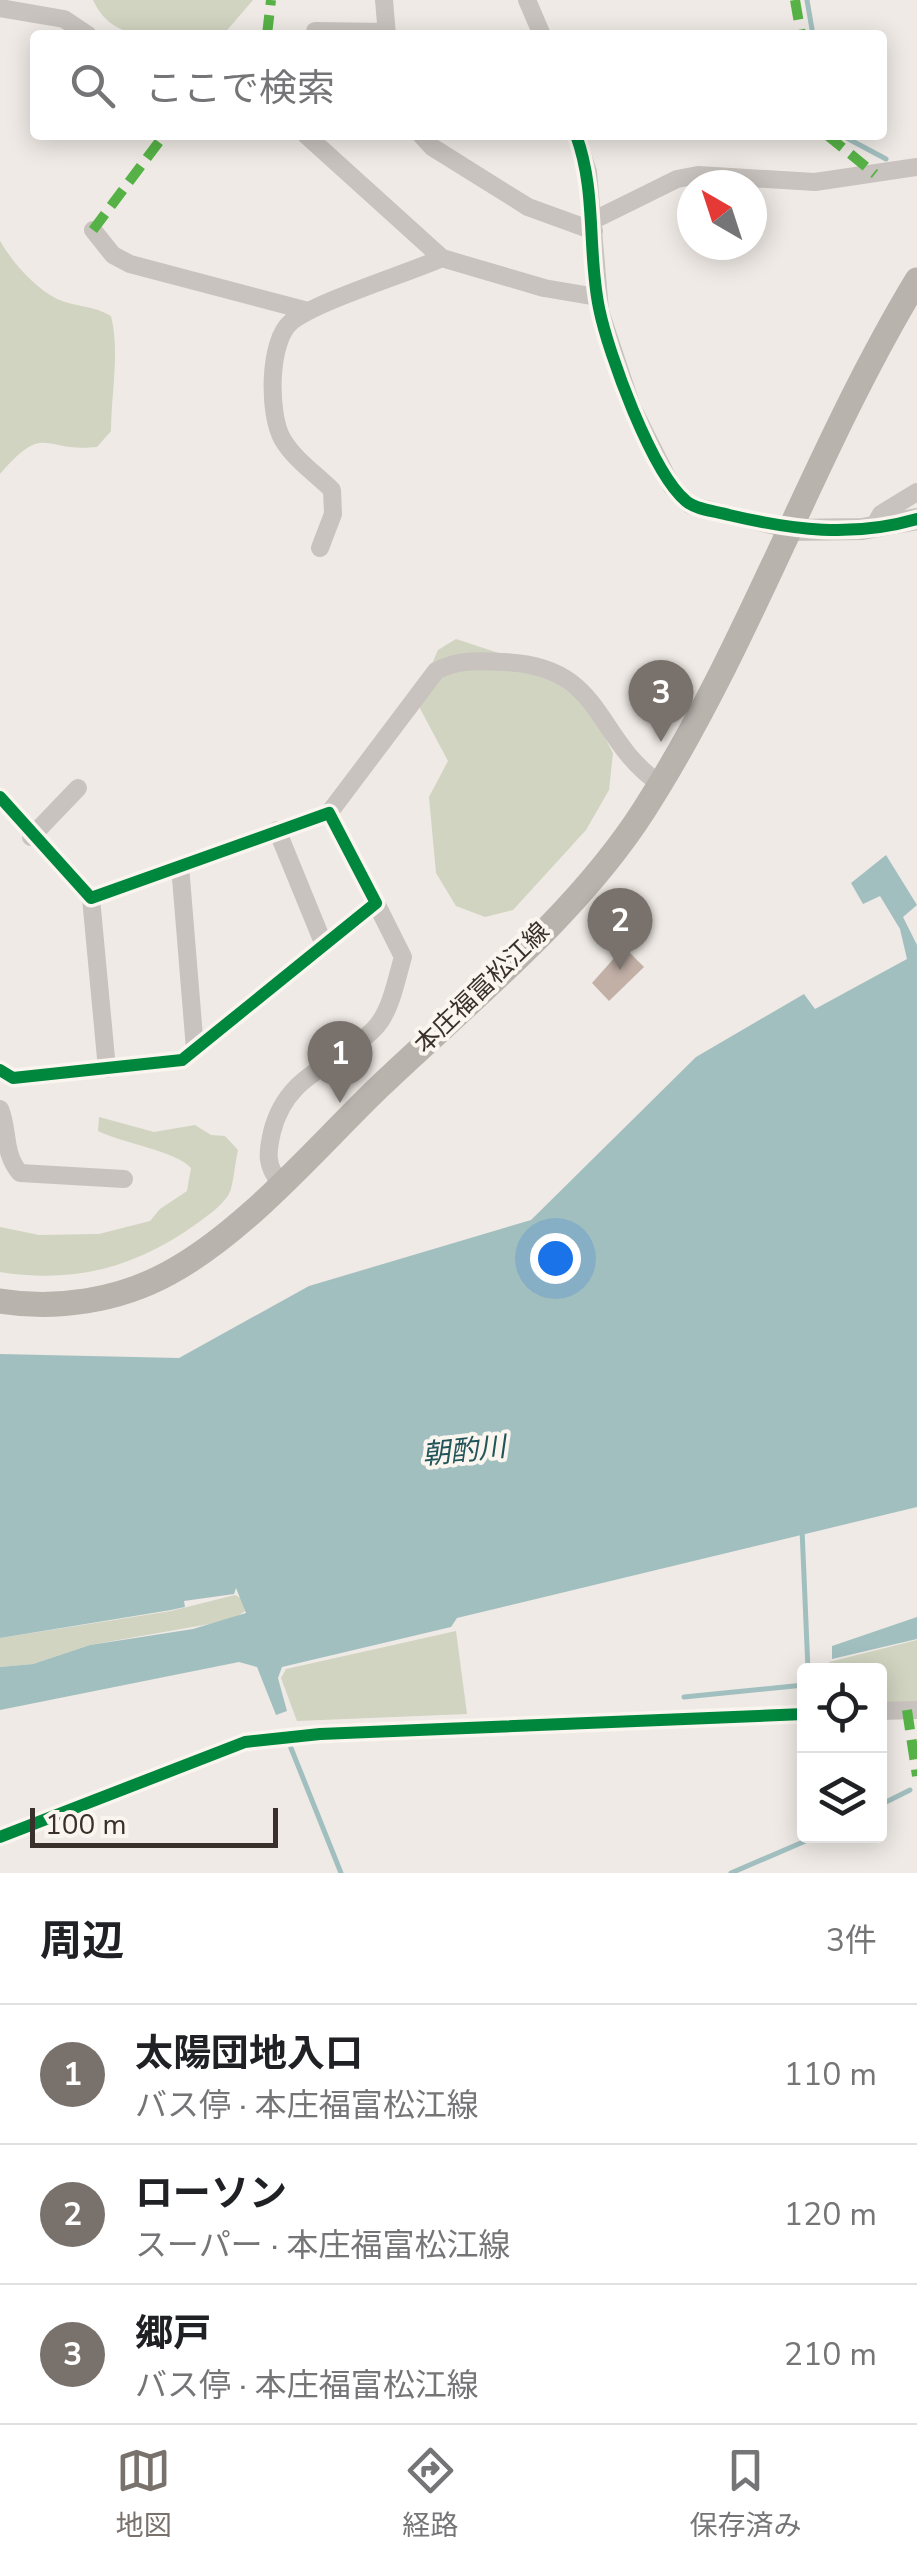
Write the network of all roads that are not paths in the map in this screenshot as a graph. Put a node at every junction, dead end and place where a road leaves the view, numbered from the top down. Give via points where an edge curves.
1 (384, 0) edge
2 (528, 0) edge
3 (0, 8) edge
4 (80, 30) edge
5 (387, 30) edge
6 (540, 30) edge
7 (312, 140) edge
8 (426, 140) edge
9 (578, 140) edge
10 (917, 167) edge
11 (594, 225) junction
12 (93, 230) dead end
13 (442, 258) junction
14 (917, 280) edge
15 (598, 297) junction
16 (308, 312) junction
17 (917, 492) edge
18 (917, 519) edge
19 (874, 528) junction
20 (791, 530) junction
21 (320, 548) dead end
22 (660, 784) junction
23 (78, 788) dead end
24 (2, 804) edge
25 (329, 813) junction
26 (277, 830) junction
27 (32, 837) junction
28 (180, 866) junction
29 (90, 898) junction
30 (376, 903) junction
31 (324, 945) junction
32 (196, 1049) junction
33 (107, 1069) junction
34 (0, 1070) edge
35 (0, 1109) edge
36 (124, 1179) dead end
37 (280, 1183) junction
38 (0, 1302) edge
39 (917, 1710) edge
40 (887, 1712) edge
41 (797, 1714) edge
42 (0, 1837) edge

1 - 5 street
2 - 6 street
3 - 4 street via 64,19
7 - 13 street
8 - 11 street via 528,207
9 - 11 street
10 - 11 street via 815,182 698,175
11 - 15 street
12 - 16 street via 130,264
13 - 15 street
13 - 16 street
14 - 20 main road, 本庄福富松江線
15 - 20 street via 632,407 672,486 690,505
16 - 21 street via 287,324 271,371 284,443 332,490 334,514
17 - 19 street via 881,514
18 - 19 street
19 - 20 street
20 - 22 main road, 本庄福富松江線
22 - 25 street via 636,768 576,684 524,663 456,660 436,671
22 - 37 main road, 本庄福富松江線 via 579,892
23 - 27 street
24 - 27 street
25 - 26 street
25 - 30 street
26 - 28 street
26 - 31 street
27 - 29 street
28 - 29 street
28 - 32 street
29 - 33 street
30 - 31 street
30 - 37 street via 403,957 387,1009 375,1028 290,1090 281,1104 267,1154
31 - 32 street
32 - 33 street via 166,1064
33 - 34 street via 14,1078
35 - 36 street via 7,1151 20,1172
37 - 38 main road, 本庄福富松江線 via 205,1250 146,1284 68,1303
39 - 40 street
41 - 42 street via 245,1742

